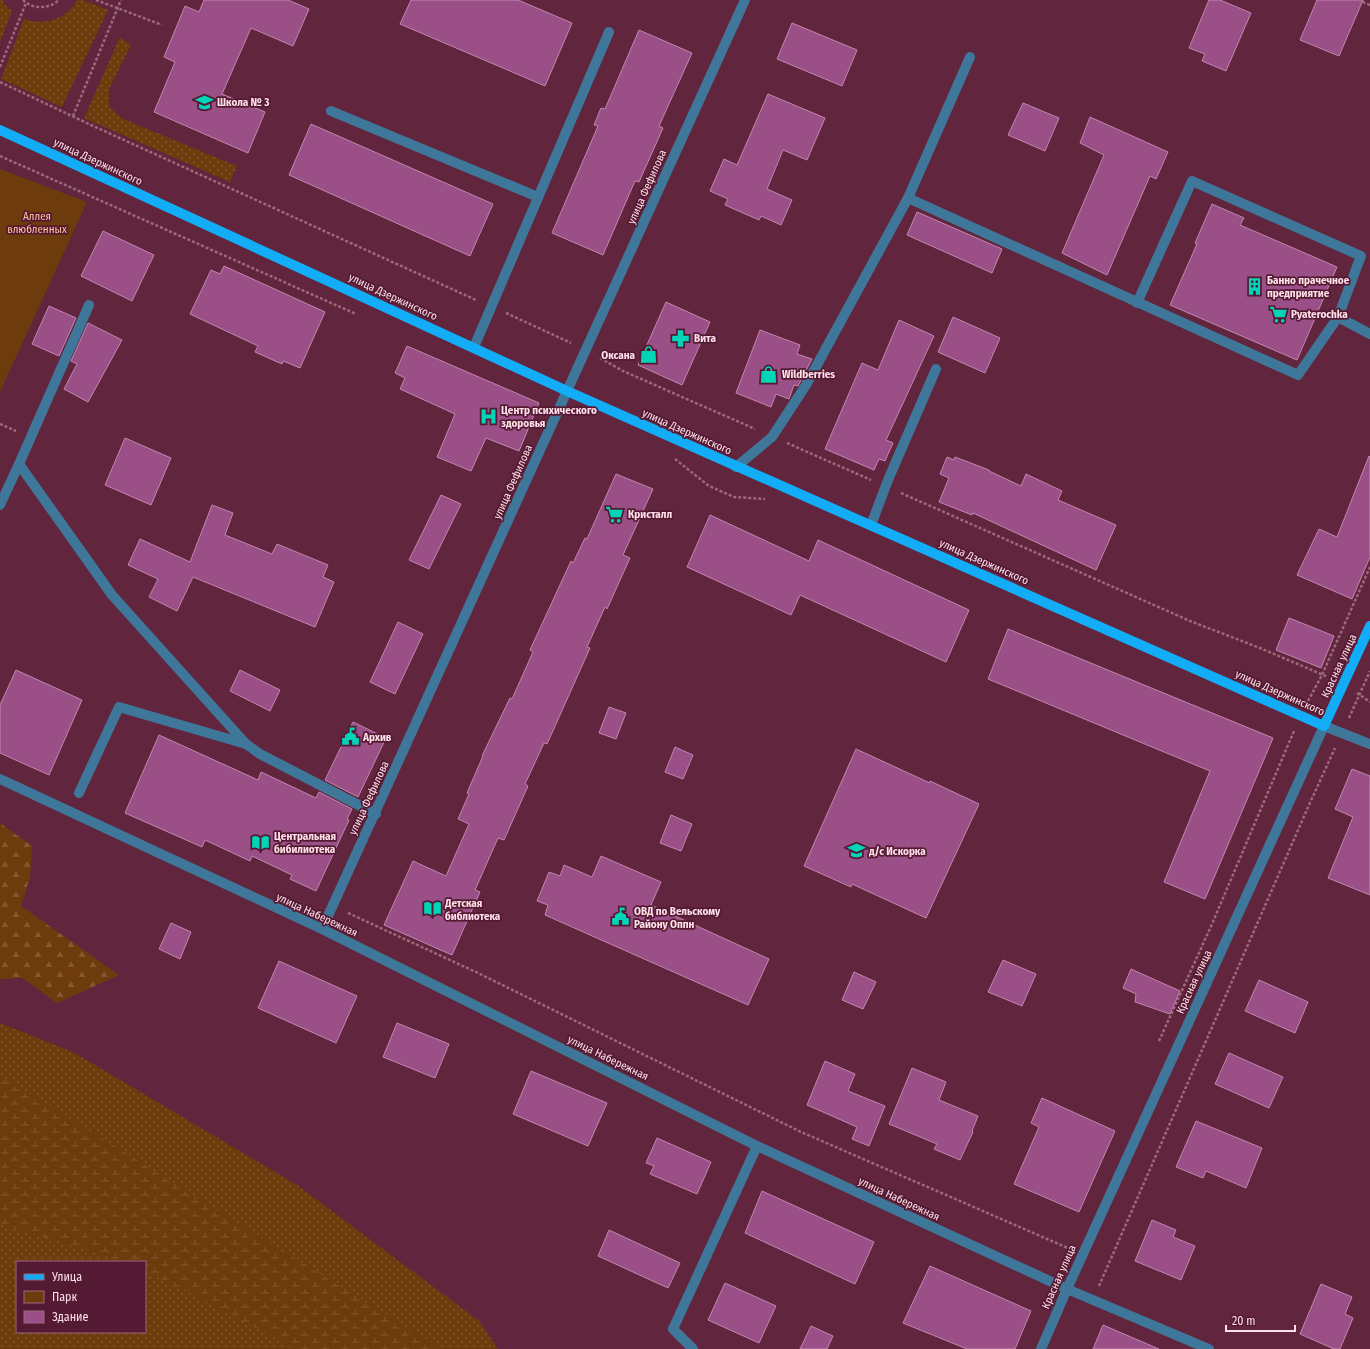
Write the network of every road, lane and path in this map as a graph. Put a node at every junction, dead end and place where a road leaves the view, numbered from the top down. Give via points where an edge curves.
1 (23, 0) edge
2 (59, 0) edge
3 (96, 0) edge
4 (121, 0) edge
5 (745, 0) edge
6 (1358, 0) edge
7 (26, 4) junction
8 (1370, 5) edge
9 (118, 8) junction
10 (162, 26) dead end
11 (609, 32) dead end
12 (970, 57) dead end
13 (0, 67) edge
14 (0, 82) edge
15 (331, 111) dead end
16 (73, 116) junction
17 (0, 130) edge
18 (538, 197) junction
19 (908, 198) junction
20 (1137, 303) junction
21 (89, 305) dead end
22 (491, 306) junction
23 (1338, 317) junction
24 (1370, 334) edge
25 (474, 347) junction
26 (586, 350) junction
27 (936, 369) dead end
28 (567, 391) junction
29 (772, 437) junction
30 (19, 464) junction
31 (736, 467) junction
32 (885, 486) junction
33 (0, 505) edge
34 (871, 525) junction
35 (1370, 567) edge
36 (1370, 627) edge
37 (1370, 671) edge
38 (1322, 675) junction
39 (1343, 684) junction
40 (1360, 695) junction
41 (1370, 702) edge
42 (1300, 715) junction
43 (1324, 726) junction
44 (1342, 733) junction
45 (246, 744) junction
46 (1370, 744) edge
47 (0, 779) edge
48 (79, 793) dead end
49 (376, 814) junction
50 (333, 906) junction
51 (322, 929) junction
52 (1157, 1048) dead end
53 (758, 1146) junction
54 (1070, 1248) dead end
55 (1067, 1289) junction
56 (1093, 1300) junction
57 (692, 1349) edge
58 (1041, 1349) edge
59 (1209, 1349) edge

1 - 7 path
2 - 7 path via 46,7
3 - 9 path
4 - 9 path
5 - 26 street, улица Фефилова
6 - 8 path
7 - 13 path
9 - 10 path
9 - 16 path
11 - 18 street
12 - 19 street
14 - 16 path
15 - 18 street
16 - 22 path
17 - 25 main road, улица Дзержинского
18 - 22 street
19 - 20 street
19 - 29 street via 806,385
20 - 23 street via 1298,375
20 - 23 street via 1192,180 1361,256
21 - 30 street
22 - 25 street
22 - 26 path
23 - 24 street
25 - 28 main road, улица Дзержинского
26 - 28 street, улица Фефилова
26 - 29 path via 623,371
27 - 32 street
28 - 31 main road, улица Дзержинского
28 - 49 street, улица Фефилова
29 - 31 street
29 - 32 path
30 - 33 street
30 - 45 street via 112,595
31 - 34 main road, улица Дзержинского
32 - 34 street
32 - 38 path via 1190,621
34 - 42 main road, улица Дзержинского
35 - 38 path
36 - 39 main road, Красная улица
37 - 40 path
38 - 39 path
38 - 42 path
39 - 40 path
39 - 43 main road, Красная улица
40 - 41 path
40 - 44 path
42 - 43 main road, улица Дзержинского
42 - 52 path
43 - 44 street, улица Дзержинского
43 - 55 street, Красная улица
44 - 46 street, улица Дзержинского
44 - 56 path
45 - 48 street via 119,707
45 - 49 street via 260,754
47 - 51 street, улица Набережная
49 - 50 street, улица Фефилова
50 - 51 street, улица Фефилова
50 - 54 path via 491,979 800,1132
51 - 53 street, улица Набережная
53 - 55 street, улица Набережная
53 - 57 street via 673,1329
55 - 56 street, улица Набережная
55 - 58 street, Красная улица
56 - 59 street, улица Набережная

